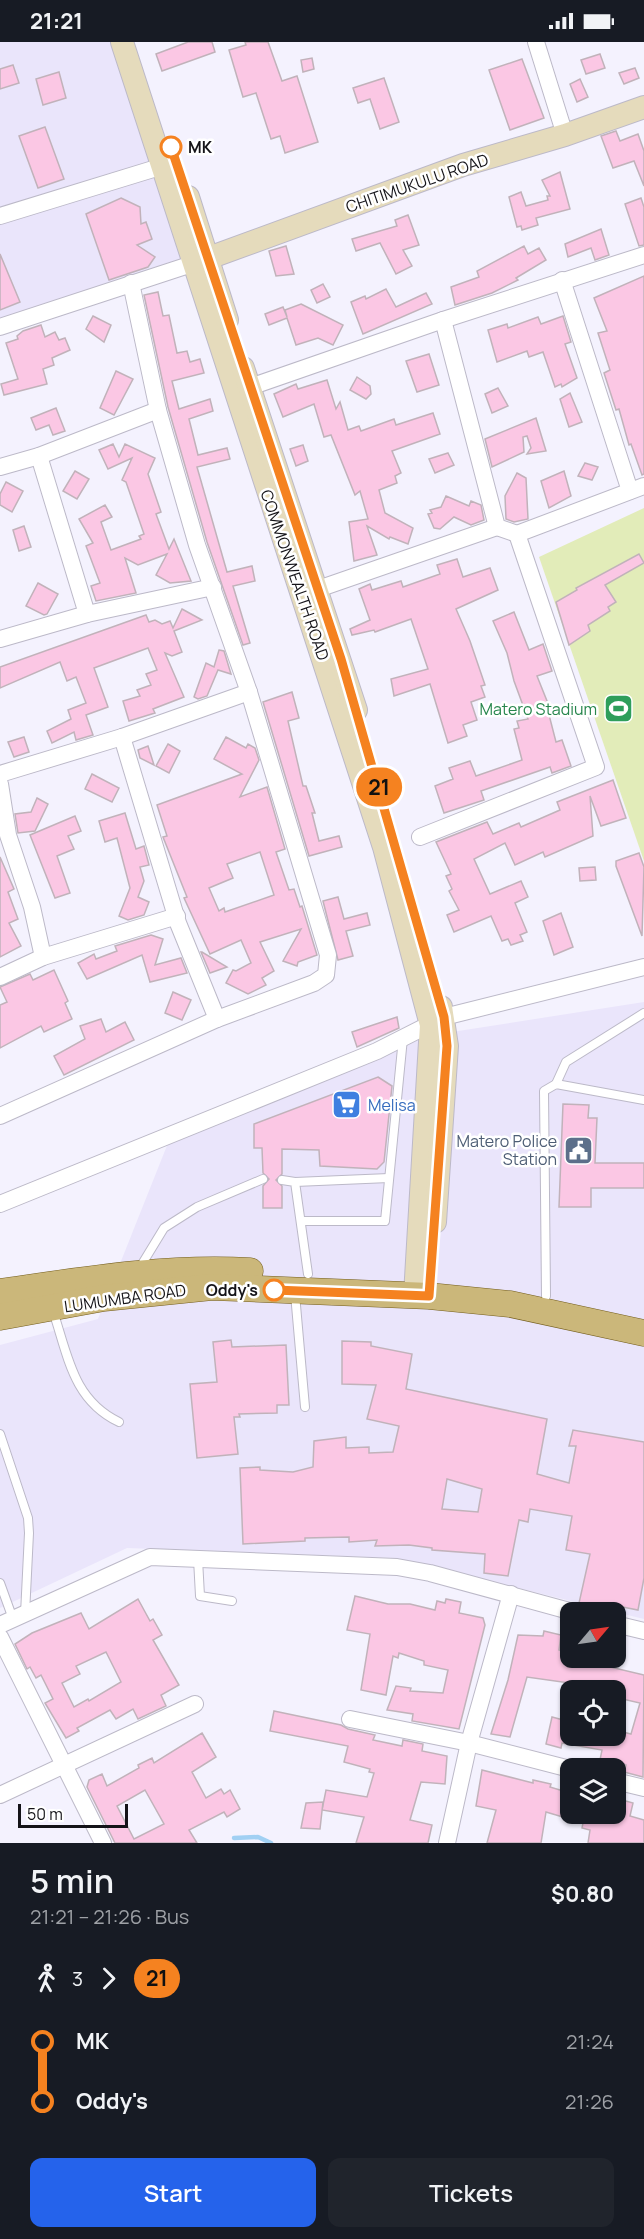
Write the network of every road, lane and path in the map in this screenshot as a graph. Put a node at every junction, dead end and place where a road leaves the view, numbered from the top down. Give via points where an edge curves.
1 (122, 42) edge
2 (138, 42) edge
3 (536, 42) edge
4 (644, 107) edge
5 (565, 135) junction
6 (163, 166) junction
7 (0, 216) edge
8 (644, 255) edge
9 (200, 261) junction
10 (562, 280) junction
11 (131, 283) junction
12 (443, 320) junction
13 (0, 327) edge
14 (250, 387) junction
15 (158, 410) junction
16 (39, 456) junction
17 (0, 467) edge
18 (637, 489) edge
19 (497, 527) junction
20 (517, 534) junction
21 (213, 588) junction
22 (318, 589) junction
23 (87, 614) junction
24 (0, 639) edge
25 (249, 692) junction
26 (122, 736) junction
27 (0, 774) edge
28 (0, 783) edge
29 (420, 837) dead end
30 (177, 916) junction
31 (43, 957) junction
32 (644, 967) edge
33 (0, 977) edge
34 (644, 1013) edge
35 (217, 1019) junction
36 (437, 1021) junction
37 (403, 1038) junction
38 (556, 1084) junction
39 (644, 1100) edge
40 (0, 1116) edge
41 (389, 1178) junction
42 (263, 1179) dead end
43 (282, 1180) dead end
44 (296, 1182) junction
45 (0, 1204) edge
46 (301, 1221) junction
47 (135, 1274) junction
48 (301, 1282) junction
49 (423, 1288) junction
50 (0, 1292) edge
51 (546, 1296) junction
52 (52, 1308) junction
53 (0, 1317) edge
54 (644, 1319) edge
55 (644, 1334) edge
56 (305, 1407) dead end
57 (119, 1422) dead end
58 (0, 1434) edge
59 (198, 1559) junction
60 (0, 1583) edge
61 (511, 1594) junction
62 (232, 1601) dead end
63 (560, 1608) edge
64 (12, 1620) edge
65 (626, 1627) edge
66 (644, 1631) edge
67 (0, 1637) edge
68 (195, 1704) dead end
69 (350, 1719) dead end
70 (469, 1743) junction
71 (560, 1766) edge
72 (65, 1767) junction
73 (626, 1784) edge
74 (644, 1788) edge
75 (0, 1795) edge
76 (103, 1843) edge
77 (447, 1843) edge

1 - 6 main road, COMMONWEALTH ROAD
2 - 9 main road, COMMONWEALTH ROAD
3 - 5 street
4 - 5 main road, CHITIMUKULU ROAD
5 - 9 main road, CHITIMUKULU ROAD via 463,165
6 - 7 street
6 - 9 main road, COMMONWEALTH ROAD
8 - 10 street
9 - 11 street
9 - 14 main road, COMMONWEALTH ROAD
9 - 36 main road, COMMONWEALTH ROAD
10 - 12 street
10 - 18 street
11 - 13 street
11 - 15 street
12 - 14 street
12 - 19 street
14 - 22 main road, COMMONWEALTH ROAD
15 - 16 street
15 - 21 street
16 - 17 street
16 - 23 street
18 - 20 street
19 - 20 street
19 - 22 street
20 - 29 street via 596,767
21 - 23 street
21 - 25 street
22 - 36 main road, COMMONWEALTH ROAD via 397,847
23 - 24 street
25 - 26 street
25 - 35 street via 328,955 327,975
26 - 27 street
26 - 30 street
28 - 31 street via 8,835 32,907
30 - 31 street
30 - 35 street
31 - 33 street
32 - 36 street
34 - 38 lane via 566,1062
35 - 40 street
36 - 37 street
36 - 49 main road, COMMONWEALTH ROAD
37 - 41 lane
37 - 45 street
38 - 39 lane
38 - 51 lane via 544,1091
41 - 44 lane
41 - 46 lane via 385,1221
42 - 47 lane via 197,1208 164,1228
43 - 44 lane
44 - 46 lane
46 - 48 lane
47 - 48 main road, LUMUMBA ROAD via 202,1268
47 - 50 main road, LUMUMBA ROAD
48 - 49 main road, LUMUMBA ROAD
48 - 52 main road, LUMUMBA ROAD via 104,1298
48 - 56 lane
49 - 51 main road, LUMUMBA ROAD
49 - 55 main road, LUMUMBA ROAD
51 - 54 main road, LUMUMBA ROAD
52 - 53 main road, LUMUMBA ROAD
52 - 57 lane via 86,1398 102,1414
58 - 64 lane via 28,1518
59 - 61 street via 397,1568
59 - 62 lane via 201,1596
59 - 64 street via 150,1557
60 - 64 lane
61 - 63 street
61 - 70 street
65 - 66 street
67 - 72 street
68 - 72 street
69 - 70 street
70 - 71 street
70 - 77 street
72 - 75 street
72 - 76 street
73 - 74 street

